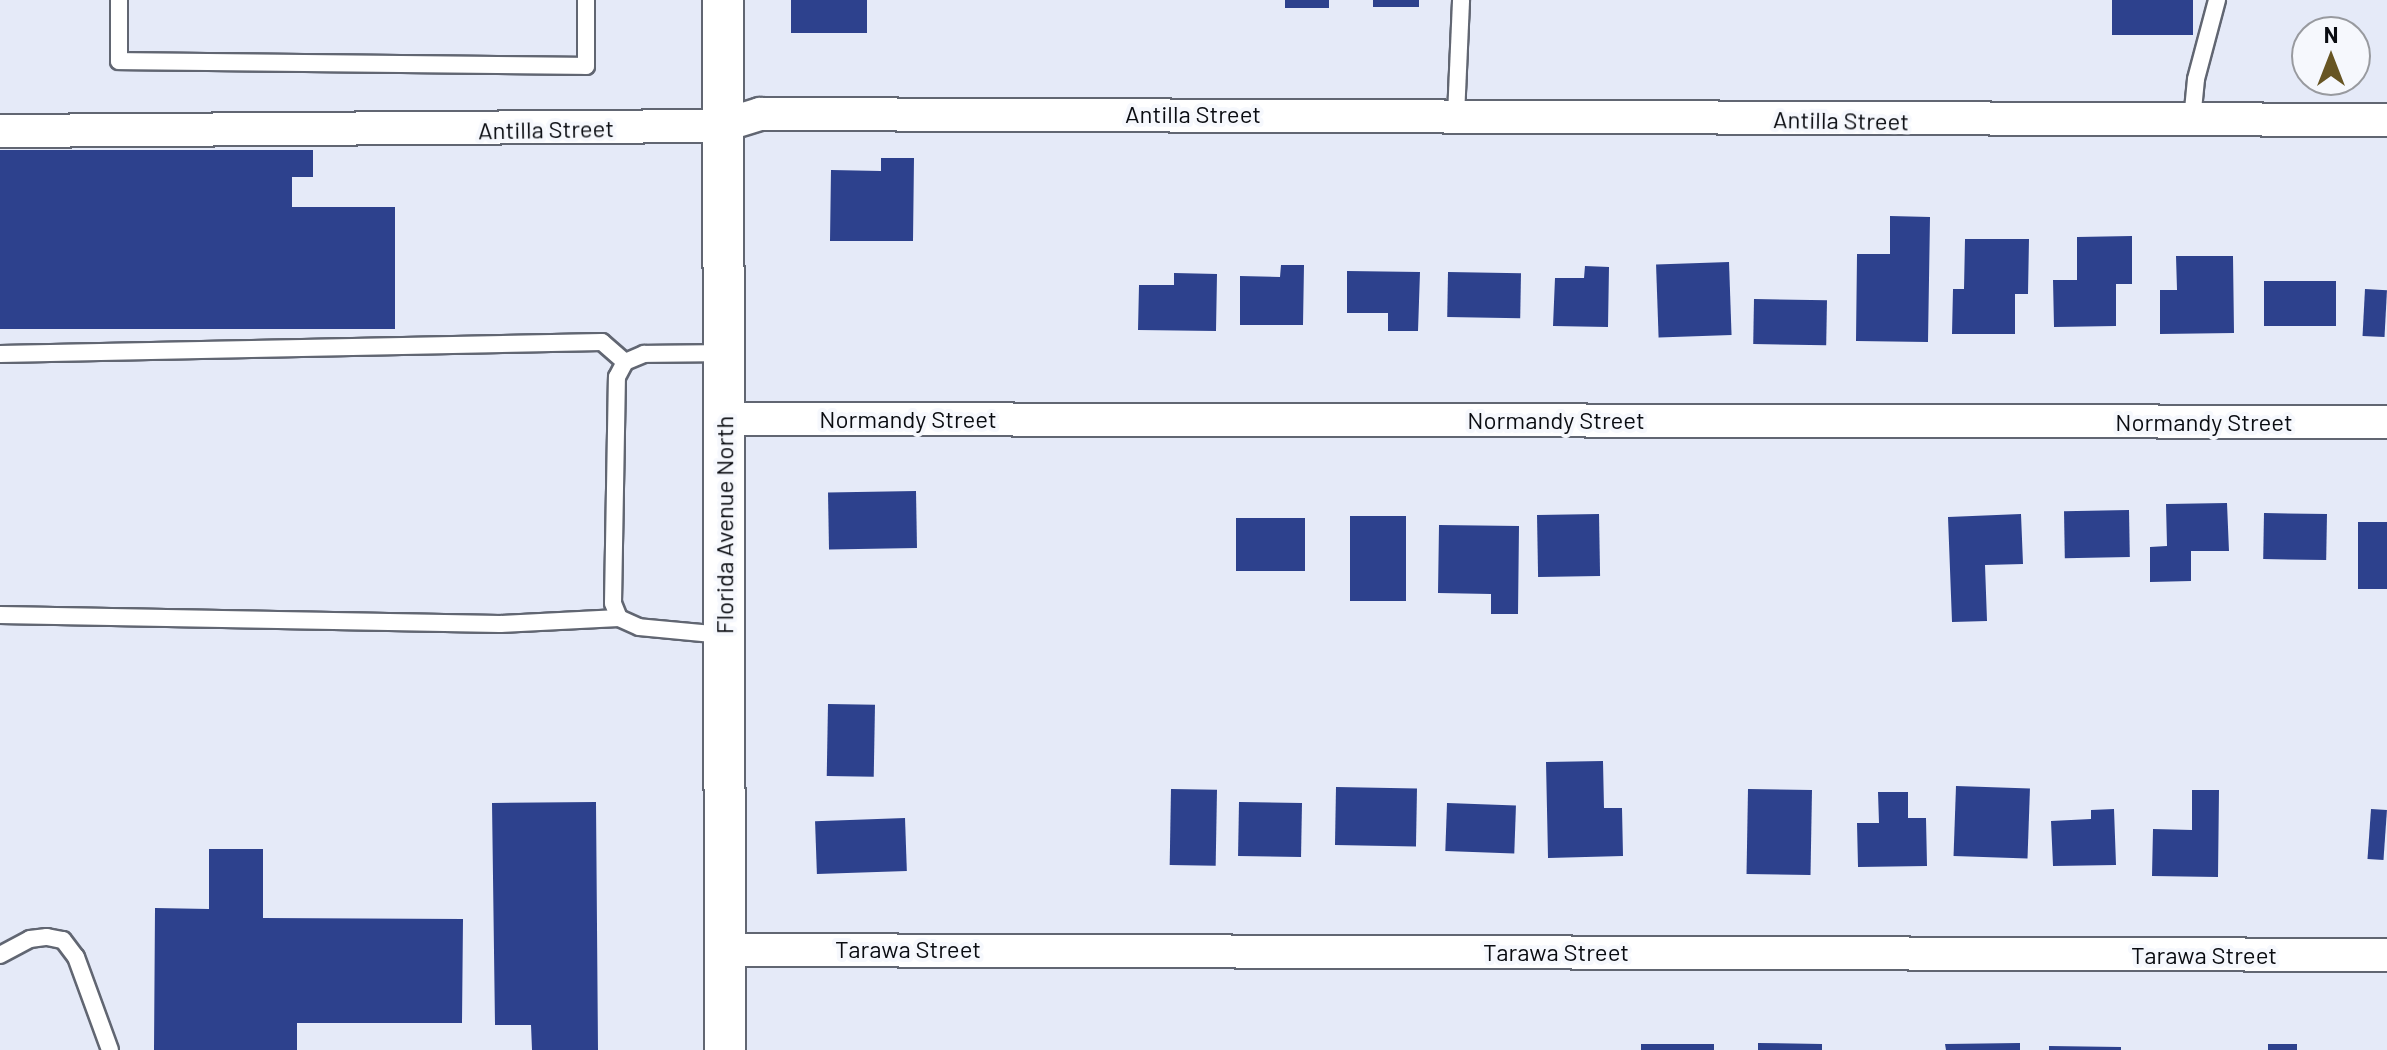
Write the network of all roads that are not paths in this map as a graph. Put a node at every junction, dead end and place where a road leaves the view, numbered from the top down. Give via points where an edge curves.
1 (119, 0) edge
2 (586, 0) edge
3 (723, 0) edge
4 (1461, 0) edge
5 (2217, 0) edge
6 (1456, 116) junction
7 (2192, 120) junction
8 (2387, 120) edge
9 (721, 126) junction
10 (0, 131) edge
11 (724, 353) junction
12 (0, 354) edge
13 (625, 362) junction
14 (724, 419) junction
15 (2387, 422) edge
16 (0, 615) edge
17 (619, 618) junction
18 (723, 635) junction
19 (725, 950) junction
20 (0, 955) edge
21 (2387, 955) edge
22 (110, 1050) edge
23 (725, 1050) edge

1 - 2 lane via 119,61 586,66
3 - 9 street, Florida Avenue North
4 - 6 lane
5 - 7 lane via 2196,79
6 - 7 street, Antilla Street
6 - 9 street, Antilla Street via 760,114
7 - 8 street, Antilla Street
9 - 10 street, Antilla Street
9 - 11 street, Florida Avenue North
11 - 13 lane via 644,354
11 - 14 street, Florida Avenue North
12 - 13 lane via 602,342
13 - 17 lane via 616,392 613,603
14 - 15 street, Normandy Street
14 - 18 street, Florida Avenue North
16 - 17 lane via 500,624
17 - 18 lane via 639,627
18 - 19 street, Florida Avenue North
19 - 21 street, Tarawa Street
19 - 23 street, Florida Avenue North
20 - 22 lane via 30,939 63,940 76,957

